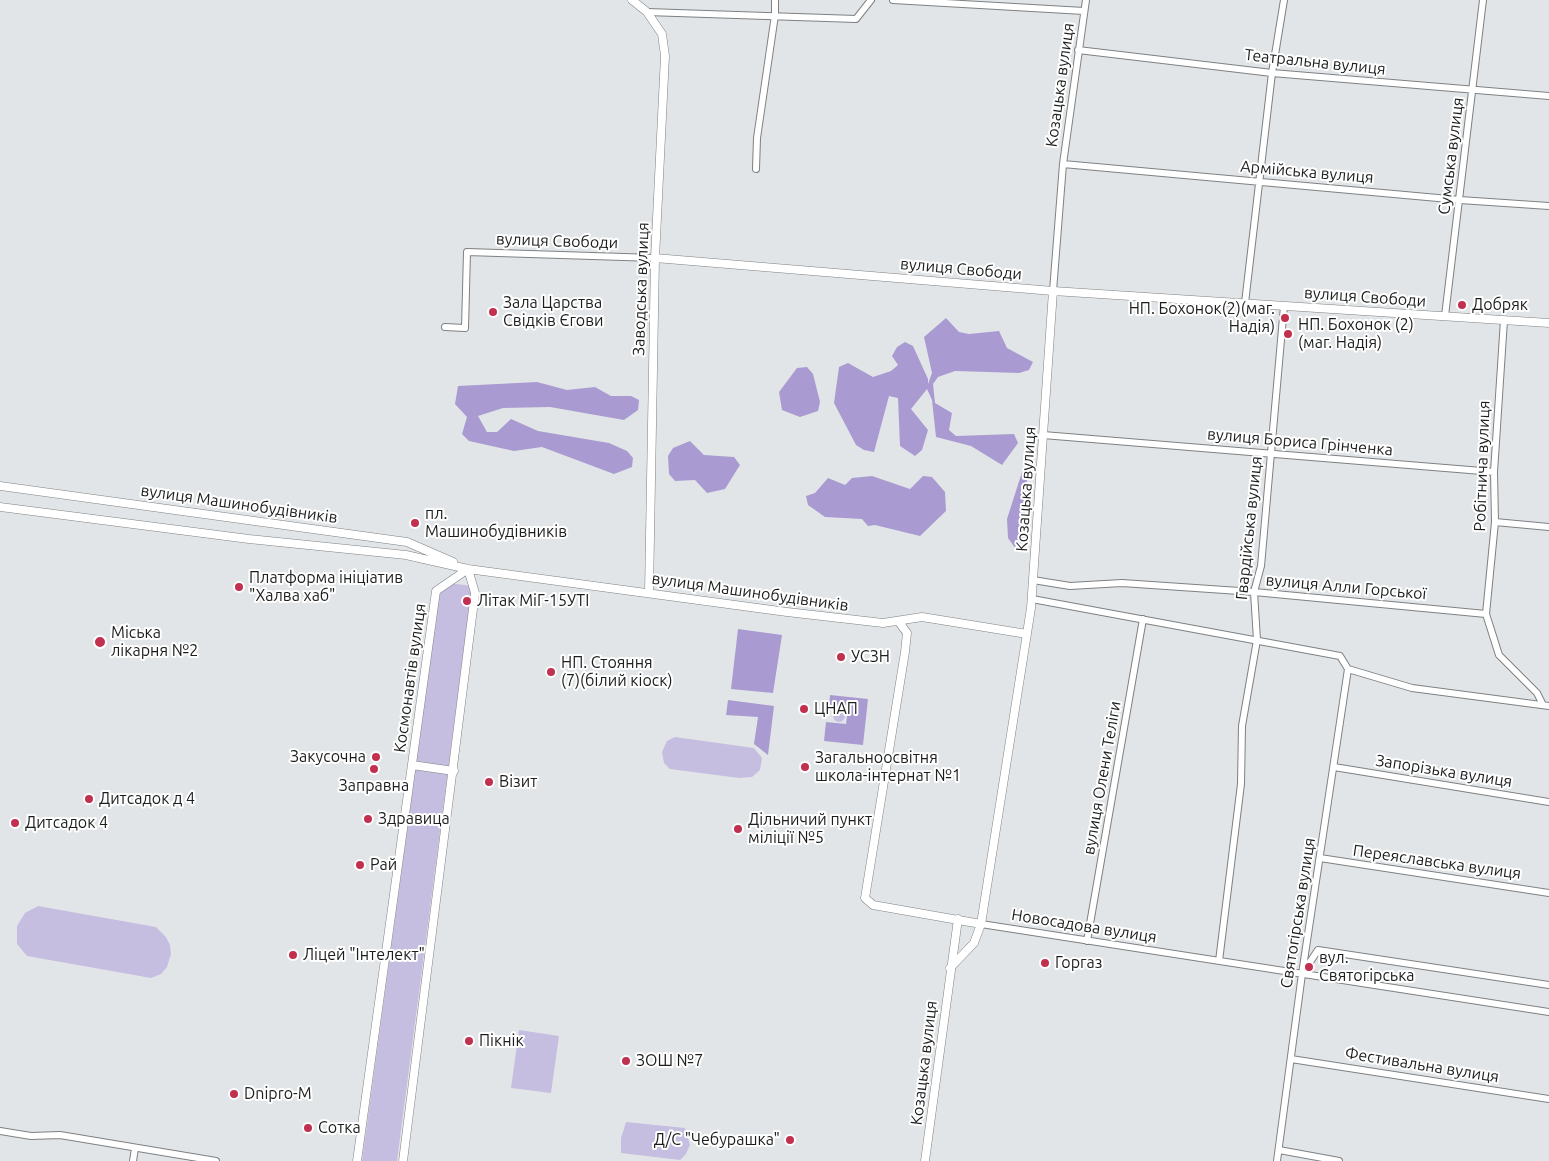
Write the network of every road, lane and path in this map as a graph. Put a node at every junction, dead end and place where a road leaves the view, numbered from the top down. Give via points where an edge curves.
1 (632, 0) edge
2 (775, 0) edge
3 (871, 0) edge
4 (894, 0) edge
5 (1086, 0) edge
6 (1284, 0) edge
7 (1482, 0) edge
8 (929, 1) edge
9 (1084, 10) junction
10 (647, 12) junction
11 (775, 15) junction
12 (1078, 50) junction
13 (1272, 73) junction
14 (1472, 91) junction
15 (1549, 96) edge
16 (1063, 164) junction
17 (756, 169) dead end
18 (1259, 182) junction
19 (1460, 200) junction
20 (1549, 206) edge
21 (655, 258) junction
22 (1053, 290) junction
23 (1245, 303) junction
24 (1284, 306) junction
25 (1445, 316) junction
26 (1504, 320) junction
27 (1549, 323) edge
28 (445, 327) dead end
29 (1043, 435) junction
30 (1270, 452) junction
31 (1494, 472) junction
32 (0, 486) edge
33 (0, 507) edge
34 (1495, 522) junction
35 (1549, 526) edge
36 (468, 569) junction
37 (1033, 580) junction
38 (649, 592) junction
39 (1254, 592) junction
40 (1032, 599) junction
41 (1486, 614) junction
42 (1143, 619) junction
43 (899, 622) junction
44 (1027, 634) junction
45 (1257, 640) junction
46 (1348, 669) junction
47 (1546, 706) edge
48 (412, 765) junction
49 (1334, 767) junction
50 (454, 771) junction
51 (1549, 802) edge
52 (1320, 858) junction
53 (1549, 893) edge
54 (958, 920) junction
55 (981, 924) junction
56 (1087, 941) junction
57 (1219, 961) junction
58 (950, 968) junction
59 (1302, 974) junction
60 (1549, 985) edge
61 (1549, 1012) edge
62 (1291, 1059) junction
63 (1549, 1099) edge
64 (0, 1131) edge
65 (135, 1148) junction
66 (1279, 1150) junction
67 (132, 1161) edge
68 (216, 1161) edge
69 (357, 1161) edge
70 (403, 1161) edge
71 (925, 1161) edge
72 (1277, 1161) edge
73 (1339, 1161) edge

1 - 10 street, Заводська вулиця
2 - 11 street
3 - 11 street via 856,19
4 - 8 street
5 - 9 street, Козацька вулиця
6 - 13 street
7 - 14 street, Сумська вулиця
8 - 9 street
9 - 12 street, Козацька вулиця
10 - 11 street
10 - 21 street, Заводська вулиця via 662,34 665,56
11 - 17 street via 757,138
12 - 13 street, Театральна вулиця
12 - 16 street, Козацька вулиця
13 - 14 street, Театральна вулиця
13 - 18 street
14 - 15 street, Театральна вулиця
14 - 19 street, Сумська вулиця
16 - 18 street, Армійська вулиця
16 - 22 street, Козацька вулиця
18 - 19 street, Армійська вулиця
18 - 23 street
19 - 20 street, Армійська вулиця
19 - 25 street, Сумська вулиця
21 - 22 street, вулиця Свободи
21 - 28 street, вулиця Свободи via 467,252 465,328
21 - 38 street, Заводська вулиця
22 - 23 street, вулиця Свободи
22 - 29 street, Козацька вулиця
23 - 24 street, вулиця Свободи
24 - 25 street, вулиця Свободи
24 - 30 street, Гвардійська вулиця
25 - 26 street, вулиця Свободи
26 - 27 street, вулиця Свободи
26 - 31 street, Робітнича вулиця
29 - 30 street, вулиця Бориса Грінченка
29 - 37 street, Козацька вулиця
30 - 31 street, вулиця Бориса Грінченка
30 - 39 street, Гвардійська вулиця via 1261,566
31 - 34 street, Робітнича вулиця
32 - 36 street, вулиця Машинобудівників via 407,542
33 - 36 street, вулиця Машинобудівників via 249,539 406,555
34 - 35 street
34 - 41 street, Робітнича вулиця
36 - 38 street, вулиця Машинобудівників
36 - 48 street, Космонавтів вулиця via 436,591
36 - 50 street via 475,593
37 - 39 street, вулиця Алли Горської via 1070,586 1122,583
37 - 40 street, Козацька вулиця
38 - 43 street, вулиця Машинобудівників via 874,622
39 - 41 street, вулиця Алли Горської
39 - 45 street, Гвардійська вулиця
40 - 42 street
40 - 44 street, Козацька вулиця
41 - 47 street via 1499,655 1537,692
42 - 45 street
42 - 56 street, вулиця Олени Теліги
43 - 44 street, вулиця Машинобудівників via 922,617
43 - 54 street, Новосадова вулиця via 907,633 905,652 865,898 873,905
44 - 55 street, Козацька вулиця
45 - 46 street via 1340,656
45 - 57 street, Гвардійська вулиця via 1242,726 1241,784
46 - 47 street via 1412,688
46 - 49 street, Святогірська вулиця
48 - 50 street
48 - 69 street, Космонавтів вулиця
49 - 51 street, Запорізька вулиця
49 - 52 street, Святогірська вулиця
50 - 70 street
52 - 53 street, Переяславська вулиця
52 - 59 street, Святогірська вулиця
54 - 55 street, Новосадова вулиця
54 - 58 street, Козацька вулиця
55 - 56 street, Новосадова вулиця
55 - 58 street, Козацька вулиця via 974,944
56 - 57 street, Новосадова вулиця
57 - 59 street, Новосадова вулиця
58 - 71 street, Козацька вулиця
59 - 60 street via 1318,950
59 - 61 street, Новосадова вулиця
59 - 62 street, Святогірська вулиця
62 - 63 street, Фестивальна вулиця
62 - 66 street, Святогірська вулиця
64 - 65 street via 31,1136 60,1135
65 - 67 street
65 - 68 street
66 - 72 street, Святогірська вулиця
66 - 73 street

